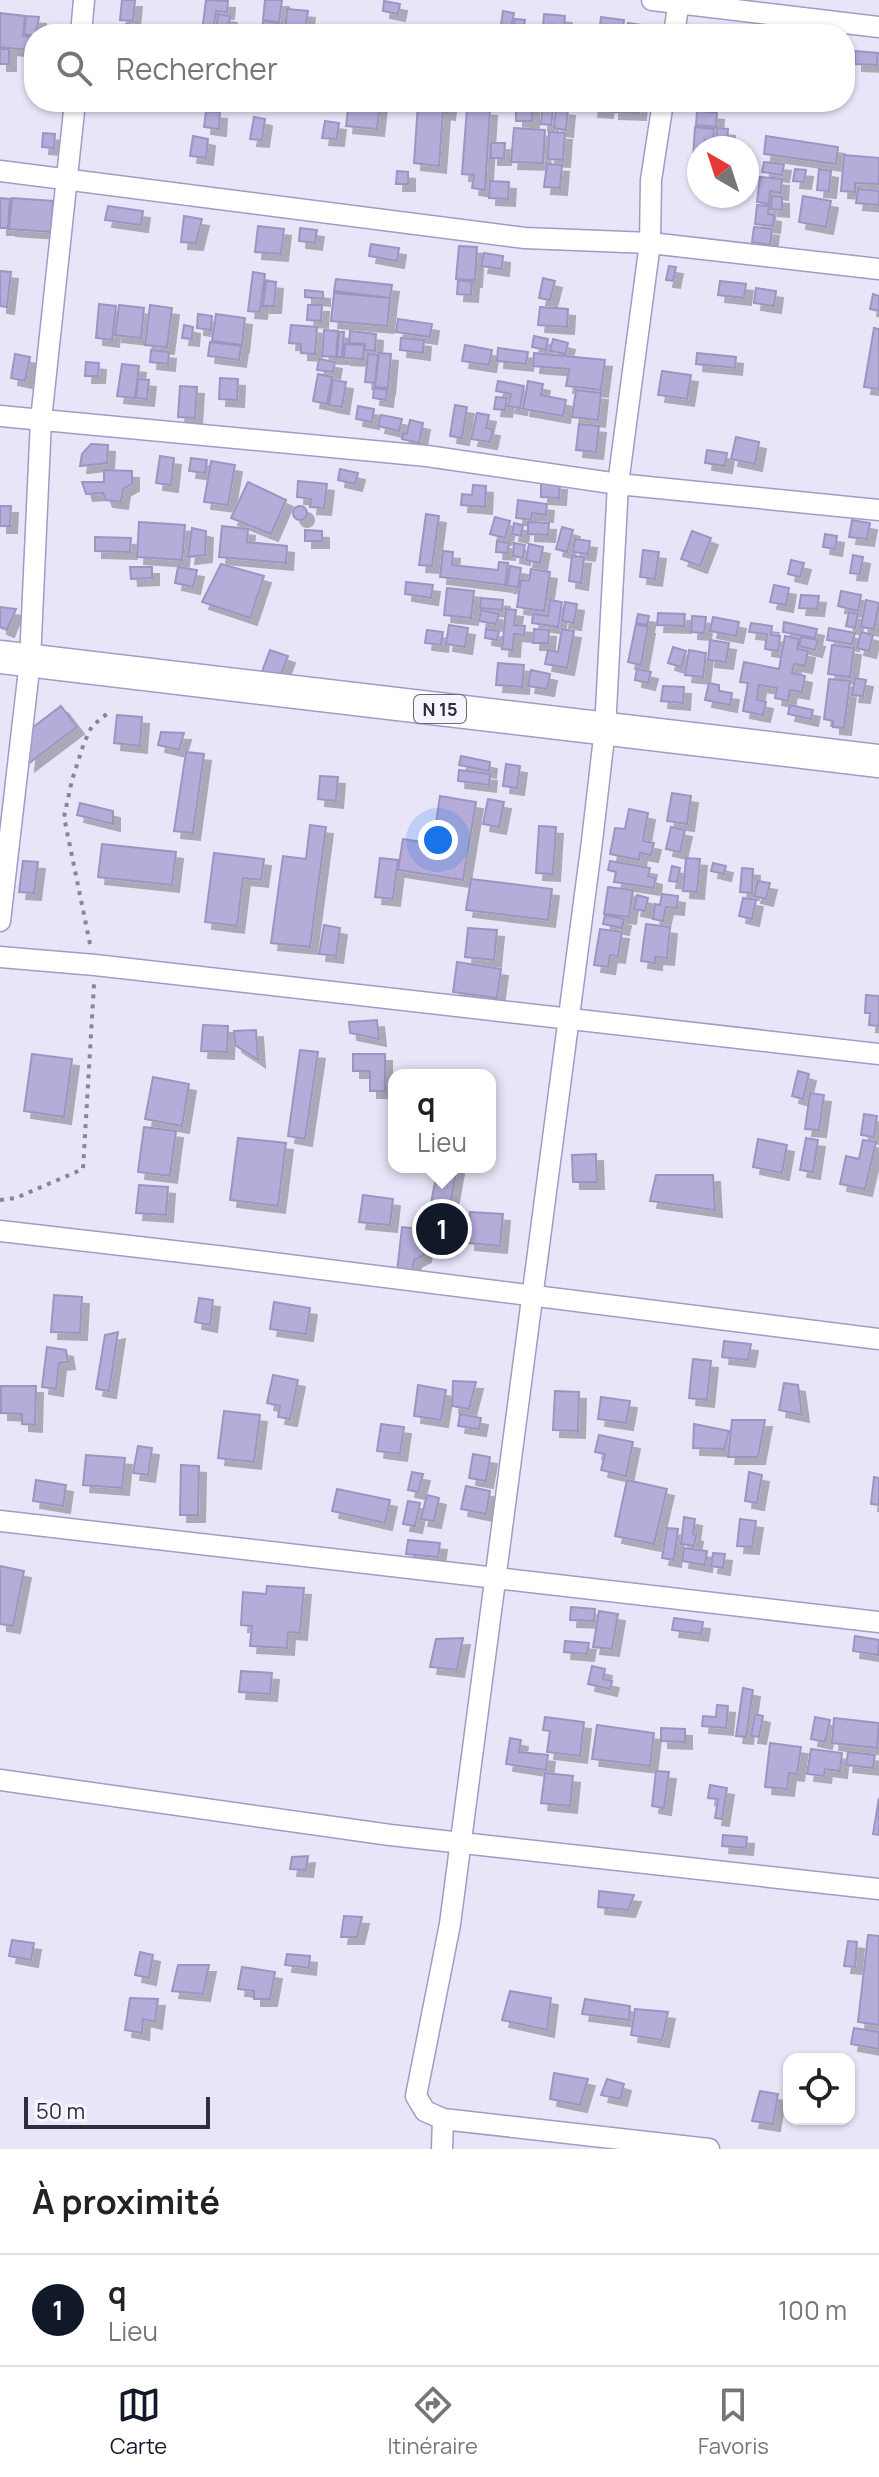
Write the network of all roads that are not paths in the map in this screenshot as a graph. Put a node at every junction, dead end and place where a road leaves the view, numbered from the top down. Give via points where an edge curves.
1 (84, 0) edge
2 (652, 0) edge
3 (679, 1) edge
4 (82, 24) edge
5 (676, 24) edge
6 (879, 27) edge
7 (74, 112) edge
8 (661, 112) edge
9 (0, 171) edge
10 (68, 180) junction
11 (650, 243) junction
12 (879, 269) edge
13 (0, 416) edge
14 (41, 420) junction
15 (618, 484) junction
16 (879, 510) edge
17 (15, 659) edge
18 (605, 729) junction
19 (879, 761) edge
20 (0, 921) edge
21 (0, 957) edge
22 (569, 1020) junction
23 (879, 1054) edge
24 (0, 1231) edge
25 (532, 1295) junction
26 (879, 1339) edge
27 (0, 1521) edge
28 (495, 1578) junction
29 (879, 1622) edge
30 (0, 1780) edge
31 (460, 1843) junction
32 (879, 1889) edge
33 (443, 2119) junction
34 (442, 2149) edge
35 (709, 2149) edge

1 - 4 street
2 - 3 street
3 - 5 street
3 - 6 street
7 - 10 street
8 - 11 street via 651,180
9 - 10 street
10 - 11 street via 525,238
10 - 14 street
11 - 12 street
11 - 15 street
13 - 14 street
14 - 15 street via 427,456
14 - 17 street
15 - 16 street
15 - 18 street
17 - 18 main road, N 15
17 - 20 street via 7,874
18 - 19 main road, N 15
18 - 22 street
21 - 22 street
22 - 23 street
22 - 25 street
24 - 25 street
25 - 26 street
25 - 28 street
27 - 28 street
28 - 29 street
28 - 31 street
30 - 31 street
31 - 32 street
31 - 33 street via 450,1924 416,2096 425,2111
33 - 34 street
33 - 35 street

